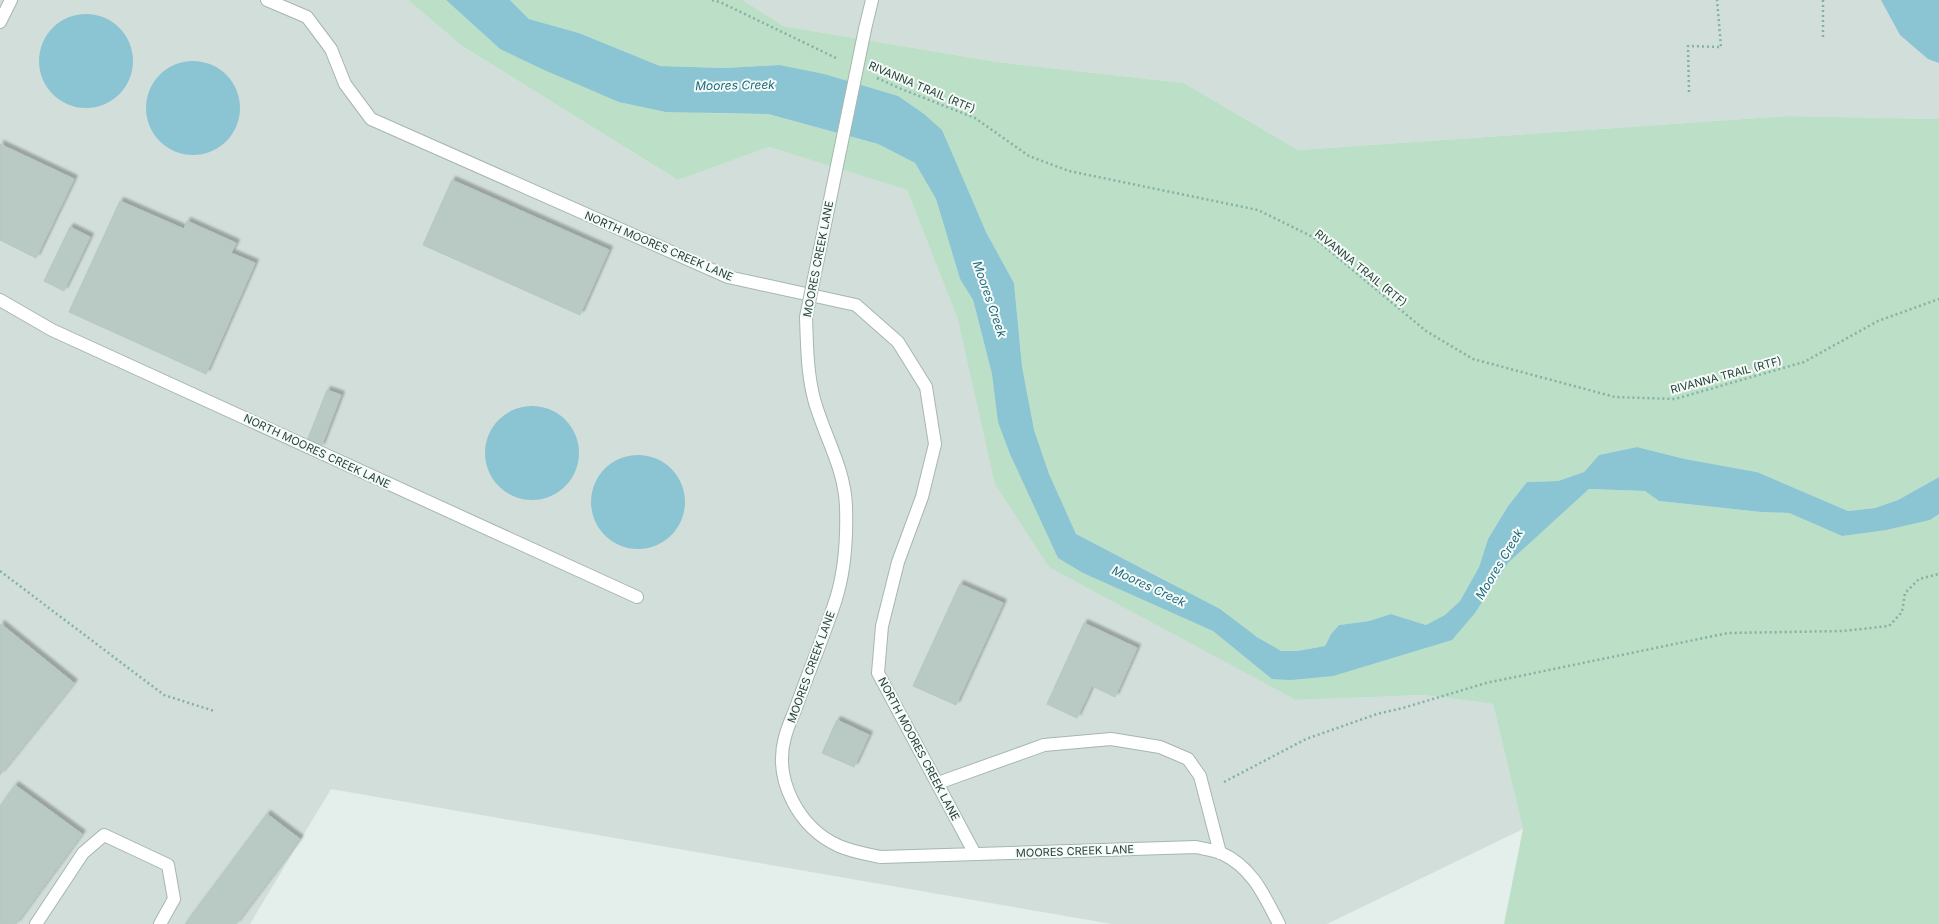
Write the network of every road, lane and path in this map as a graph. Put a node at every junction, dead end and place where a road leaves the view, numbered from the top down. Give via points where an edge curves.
1 (11, 0) edge
2 (267, 0) edge
3 (712, 0) edge
4 (872, 0) edge
5 (1717, 0) edge
6 (1823, 0) edge
7 (0, 22) edge
8 (1823, 37) dead end
9 (842, 61) dead end
10 (870, 74) dead end
11 (1689, 92) dead end
12 (1939, 299) edge
13 (0, 300) edge
14 (0, 571) edge
15 (1939, 574) edge
16 (637, 597) dead end
17 (214, 711) dead end
18 (938, 783) junction
19 (1204, 793) junction
20 (1220, 853) junction
21 (975, 854) junction
22 (36, 924) edge
23 (160, 924) edge
24 (1279, 924) edge

1 - 7 lane
2 - 18 lane, NORTH MOORES CREEK LANE via 307,17 331,49 345,84 370,119 728,277 856,305 898,342 926,387 935,444 922,497 898,562 882,626 878,673
3 - 9 path
4 - 21 lane, MOORES CREEK LANE, bridge via 806,317 807,360 814,399 842,477 846,506 844,560 836,600 785,738 783,764 786,785 796,810 810,826 838,845 880,857
5 - 11 path via 1721,47 1688,46
6 - 8 path
10 - 12 path, RIVANNA TRAIL (RTF) via 975,118 1029,156 1069,171 1258,210 1313,237 1426,331 1472,359 1615,397 1675,399 1804,362 1878,321
13 - 16 lane, NORTH MOORES CREEK LANE via 52,330
14 - 17 path via 164,695
15 - 19 path via 1919,579 1905,593 1902,612 1889,626 1843,631 1728,633 1486,683 1377,714 1306,739
18 - 19 lane via 1044,745 1111,739 1160,747 1188,758 1200,776
18 - 21 lane, NORTH MOORES CREEK LANE
19 - 20 lane
20 - 21 lane, MOORES CREEK LANE via 1196,847
20 - 24 lane, MOORES CREEK LANE via 1241,866 1258,884
22 - 23 lane via 83,853 104,835 168,865 174,899

